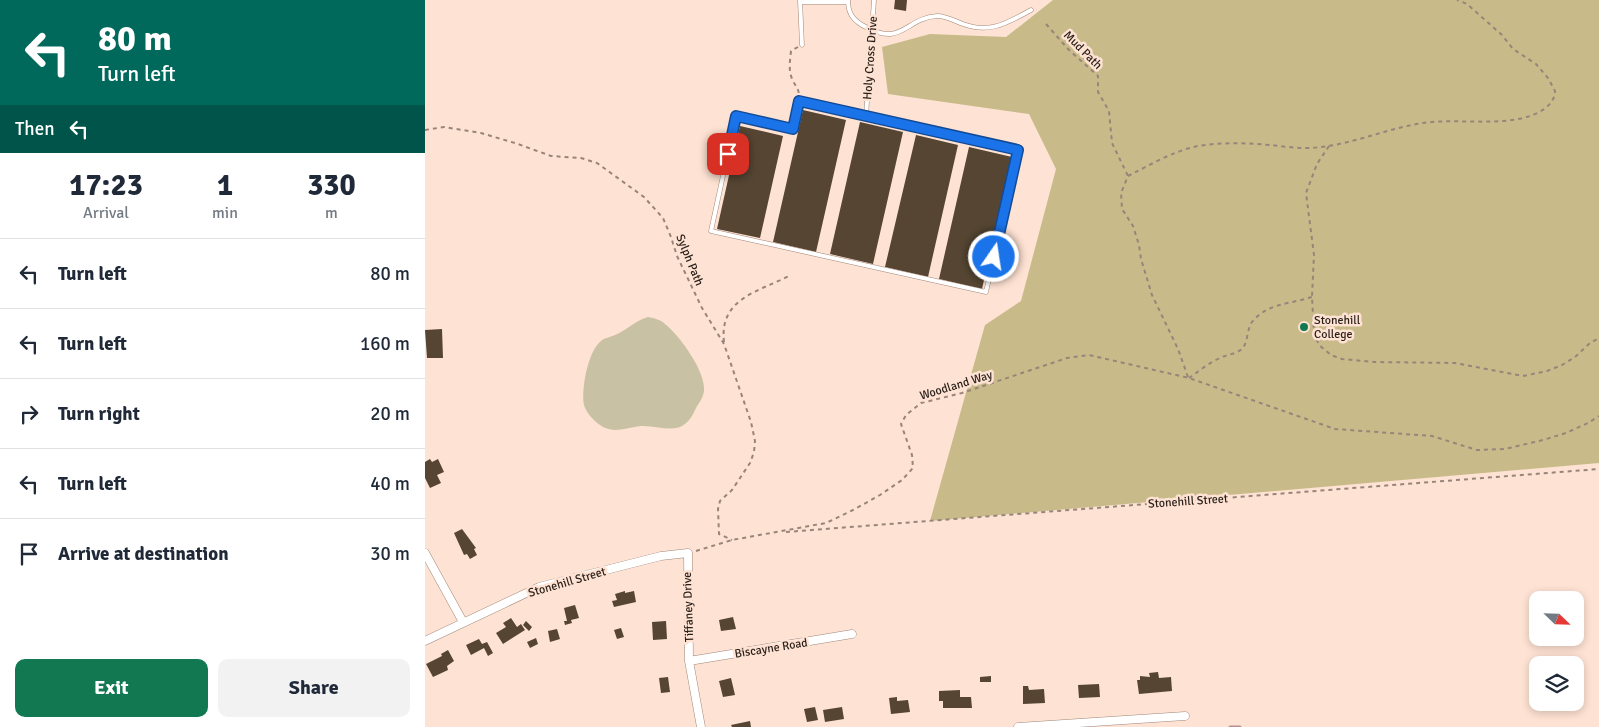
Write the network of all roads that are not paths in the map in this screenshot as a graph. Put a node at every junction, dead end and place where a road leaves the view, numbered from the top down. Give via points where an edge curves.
1 (875, 0) edge
2 (800, 1) edge
3 (848, 1) edge
4 (1031, 10) dead end
5 (873, 31) junction
6 (802, 45) road end
7 (866, 116) junction
8 (425, 553) edge
9 (688, 553) joint
10 (463, 622) junction
11 (852, 634) dead end
12 (425, 641) edge
13 (689, 661) junction
14 (1185, 716) dead end
15 (701, 727) edge
16 (1018, 727) edge

1 - 5 lane, Holy Cross Drive
2 - 3 lane
2 - 6 lane
3 - 5 lane via 848,10 853,18
4 - 5 lane via 994,28 973,27 939,16 891,34
5 - 7 lane, Holy Cross Drive
7 - 7 lane via 1018,150 986,292 711,232 736,116 793,129 799,101
8 - 10 street
9 - 10 street, Stonehill Street via 661,556 539,587
9 - 13 street, Tiffaney Drive
10 - 12 street, Stonehill Street
11 - 13 street, Biscayne Road
13 - 15 street, Tiffaney Drive
14 - 16 street

